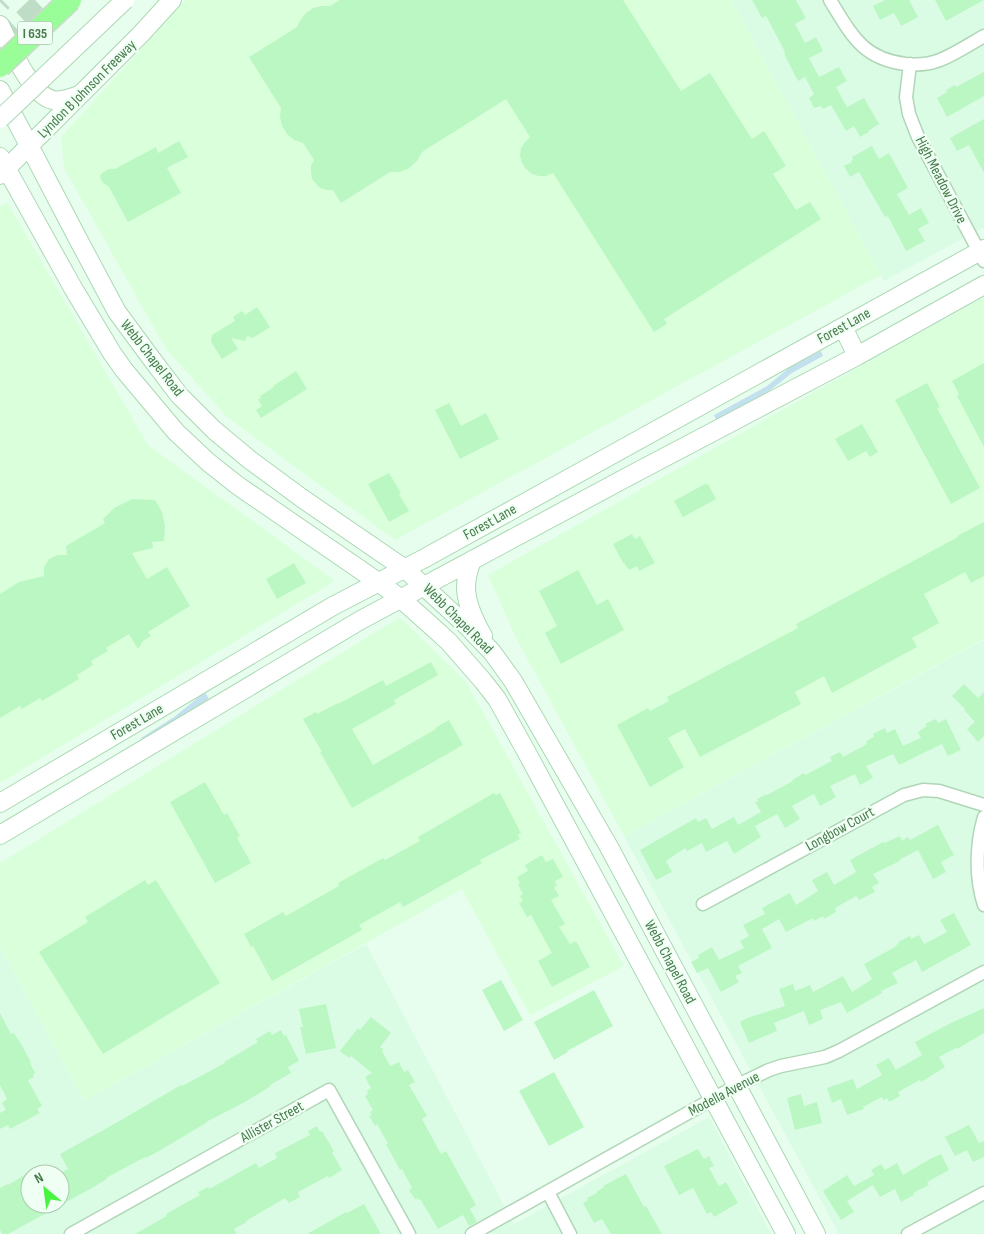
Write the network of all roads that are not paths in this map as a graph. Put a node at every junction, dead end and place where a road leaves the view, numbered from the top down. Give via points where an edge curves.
1 (70, 0) edge
2 (125, 0) edge
3 (172, 0) edge
4 (830, 0) edge
5 (0, 25) edge
6 (984, 36) edge
7 (910, 64) junction
8 (0, 66) edge
9 (0, 90) edge
10 (82, 94) junction
11 (0, 119) edge
12 (29, 147) junction
13 (2, 167) edge
14 (982, 254) edge
15 (984, 285) edge
16 (843, 327) junction
17 (145, 351) junction
18 (857, 356) junction
19 (124, 370) junction
20 (689, 412) junction
21 (702, 438) junction
22 (556, 486) junction
23 (568, 508) junction
24 (472, 560) junction
25 (405, 568) junction
26 (378, 582) junction
27 (424, 585) junction
28 (400, 598) junction
29 (492, 652) junction
30 (546, 737) junction
31 (109, 738) junction
32 (526, 751) junction
33 (123, 762) junction
34 (0, 803) edge
35 (984, 805) edge
36 (984, 817) edge
37 (0, 835) edge
38 (703, 904) dead end
39 (984, 905) edge
40 (984, 972) edge
41 (736, 1086) junction
42 (714, 1098) junction
43 (548, 1192) junction
44 (984, 1193) edge
45 (71, 1234) edge
46 (409, 1234) edge
47 (472, 1234) edge
48 (570, 1234) edge
49 (786, 1234) edge
50 (816, 1234) edge
51 (908, 1234) edge

1 - 8 highway, I 635, bridge
2 - 11 main road, bridge
3 - 10 main road, Lyndon B Johnson Freeway
4 - 7 street via 862,46 882,59
5 - 10 main road via 29,80 44,97 59,101
6 - 7 street via 941,59
7 - 14 street, High Meadow Drive via 906,96 909,114 918,137
9 - 12 main road, Webb Chapel Road
10 - 12 main road, Lyndon B Johnson Freeway
12 - 13 main road, Lyndon B Johnson Freeway
12 - 17 main road, Webb Chapel Road via 117,312
13 - 19 main road, Webb Chapel Road
14 - 16 main road, Forest Lane
15 - 18 main road, Forest Lane
16 - 18 main road
16 - 20 main road, Forest Lane
17 - 19 main road
17 - 25 main road, Webb Chapel Road via 179,394 214,430 280,482
18 - 21 main road, Forest Lane
19 - 26 main road, Webb Chapel Road via 176,432 208,462
20 - 21 main road
20 - 22 main road, Forest Lane
21 - 23 main road, Forest Lane
22 - 23 main road
22 - 25 main road, Forest Lane
23 - 24 main road, Forest Lane
24 - 27 main road, Forest Lane
24 - 29 main road via 466,588 469,606
25 - 26 main road, Forest Lane
25 - 27 main road, Webb Chapel Road
26 - 28 main road, Webb Chapel Road
26 - 31 main road, Forest Lane
27 - 28 main road, Forest Lane
27 - 29 main road, Webb Chapel Road
28 - 32 main road, Webb Chapel Road via 449,642 483,681 497,699
28 - 33 main road, Forest Lane
29 - 30 main road, Webb Chapel Road
30 - 32 main road
30 - 41 main road, Webb Chapel Road via 609,847
31 - 33 main road
31 - 34 main road, Forest Lane
32 - 42 main road, Webb Chapel Road
33 - 37 main road, Forest Lane
35 - 38 street, Longbow Court via 939,791 922,790 904,795
36 - 39 street via 980,830 978,883
40 - 41 street, Modella Avenue via 839,1051 769,1070
41 - 42 street, Modella Avenue
41 - 50 main road, Webb Chapel Road
42 - 43 street, Modella Avenue
42 - 49 main road, Webb Chapel Road
43 - 47 street, Modella Avenue
43 - 48 street
44 - 51 street
45 - 46 street, Allister Street via 329,1090

